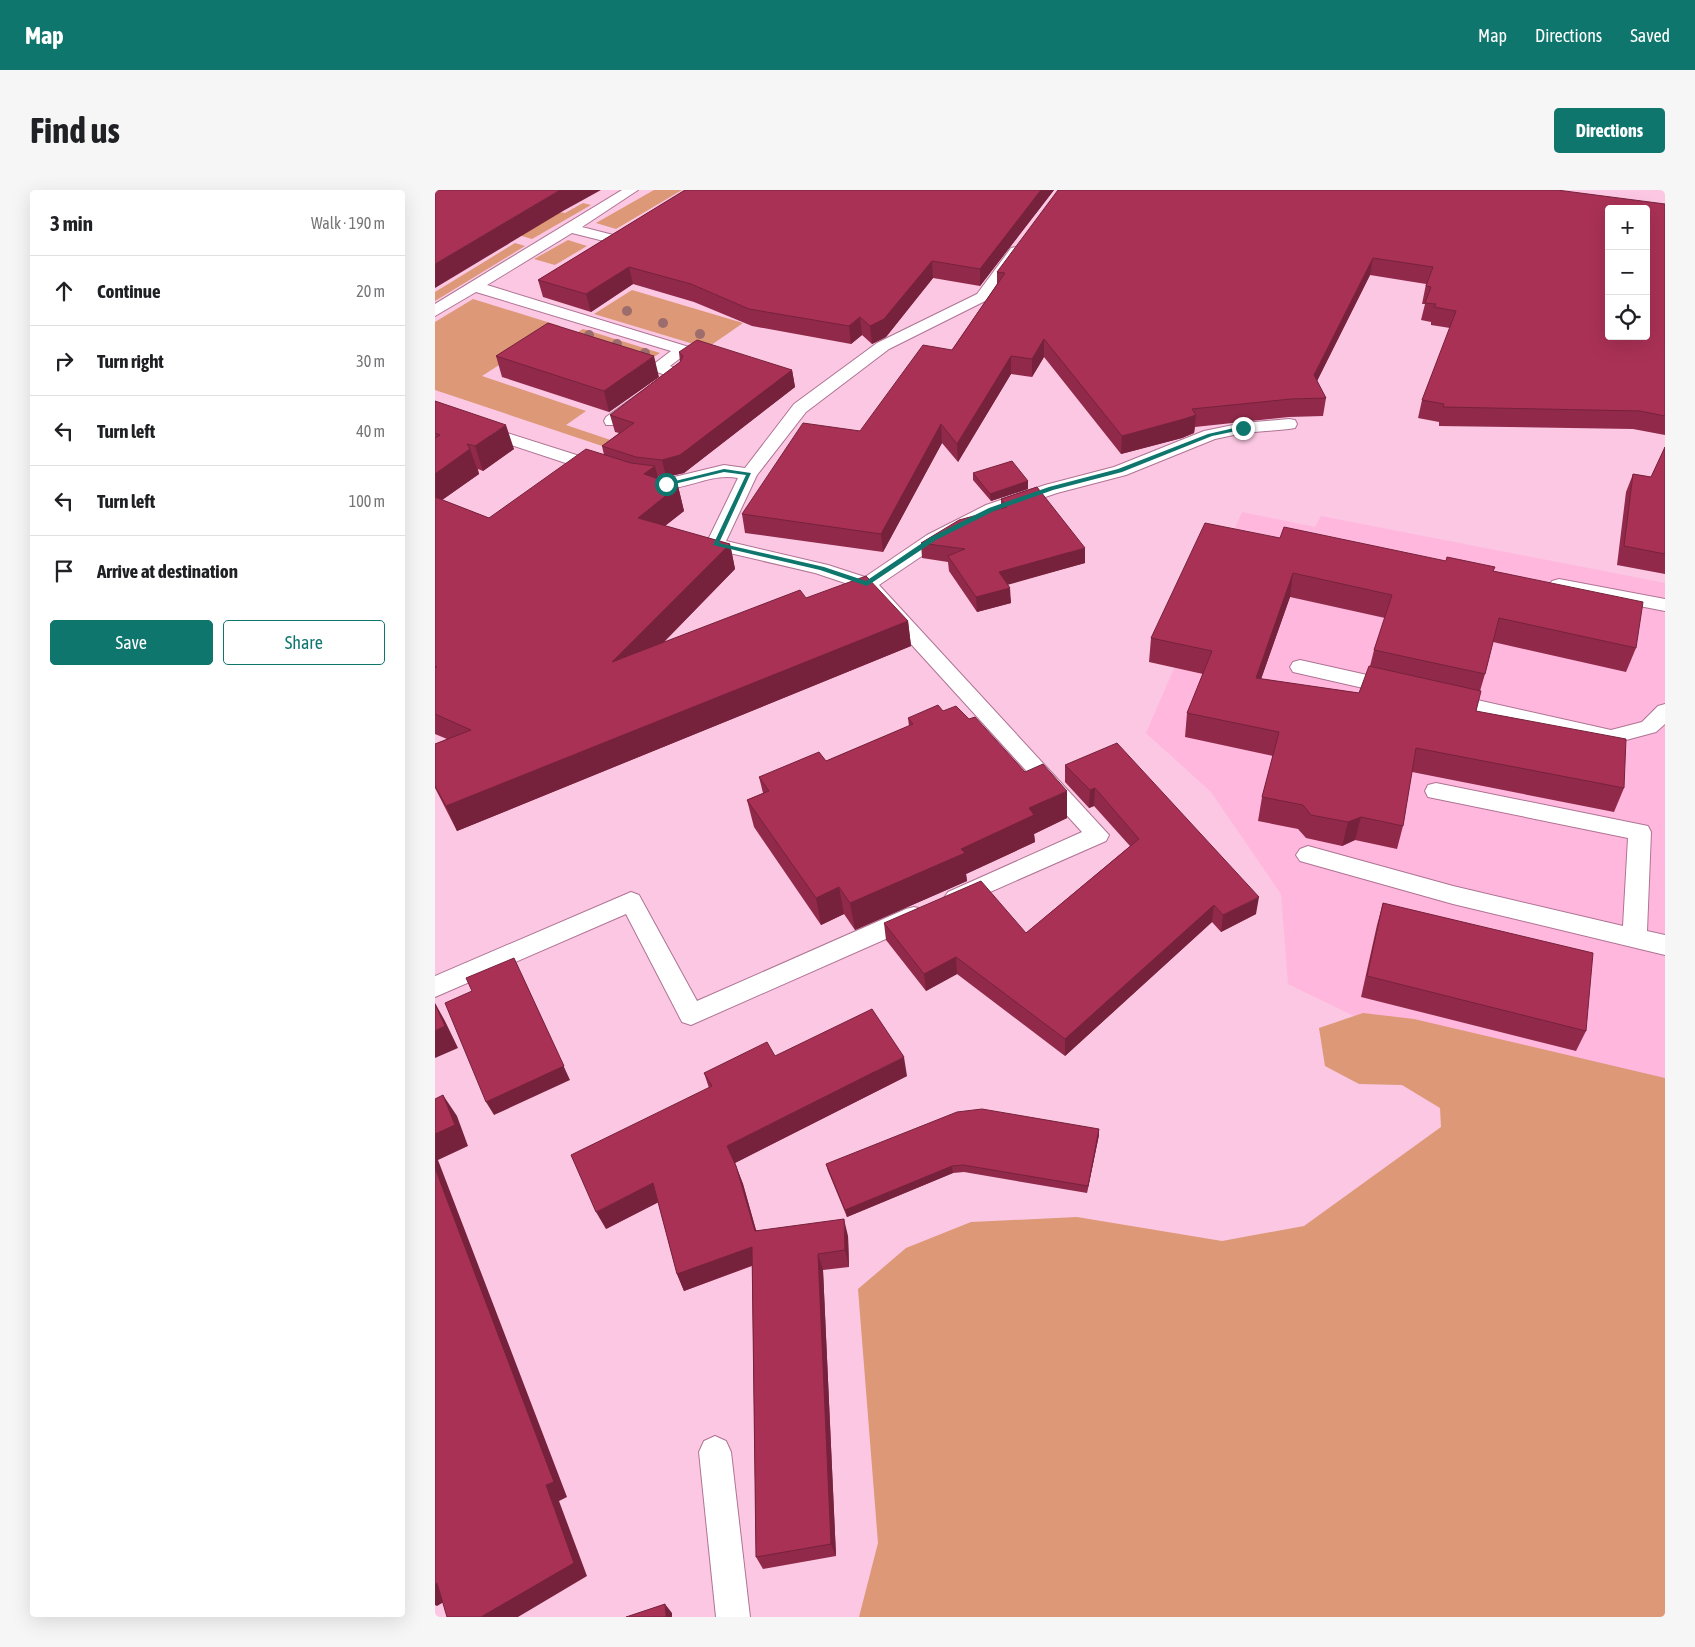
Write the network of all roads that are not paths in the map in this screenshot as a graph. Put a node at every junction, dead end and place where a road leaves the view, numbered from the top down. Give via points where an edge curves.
1 (631, 190) edge
2 (571, 228) junction
3 (632, 230) edge
4 (1028, 236) edge
5 (615, 240) junction
6 (601, 250) edge
7 (476, 286) junction
8 (435, 312) edge
9 (581, 319) junction
10 (562, 333) edge
11 (639, 362) edge
12 (658, 367) junction
13 (435, 415) edge
14 (612, 421) dead end
15 (1289, 424) edge
16 (749, 474) junction
17 (1541, 582) edge
18 (867, 584) junction
19 (1665, 605) edge
20 (1301, 667) dead end
21 (1665, 711) edge
22 (1436, 791) dead end
23 (1308, 855) dead end
24 (1635, 937) junction
25 (1665, 946) edge
26 (435, 987) edge
27 (715, 1452) dead end
28 (733, 1617) edge

1 - 2 lane
2 - 5 lane
2 - 7 lane
3 - 5 lane
4 - 16 lane via 982,297 883,346 800,408
5 - 6 lane
7 - 8 lane
7 - 9 lane
9 - 10 lane
9 - 12 lane via 683,350
11 - 12 lane
12 - 14 lane via 677,374
13 - 16 lane via 638,481 666,484 724,470
15 - 18 lane via 1210,435 1120,471 992,509 934,538
16 - 18 lane via 715,544 821,568
17 - 19 lane
18 - 26 lane via 1098,835 691,1015 631,901
20 - 21 lane via 1611,738 1649,727
22 - 24 lane via 1640,832
23 - 24 lane via 1453,895
24 - 25 lane
27 - 28 lane

